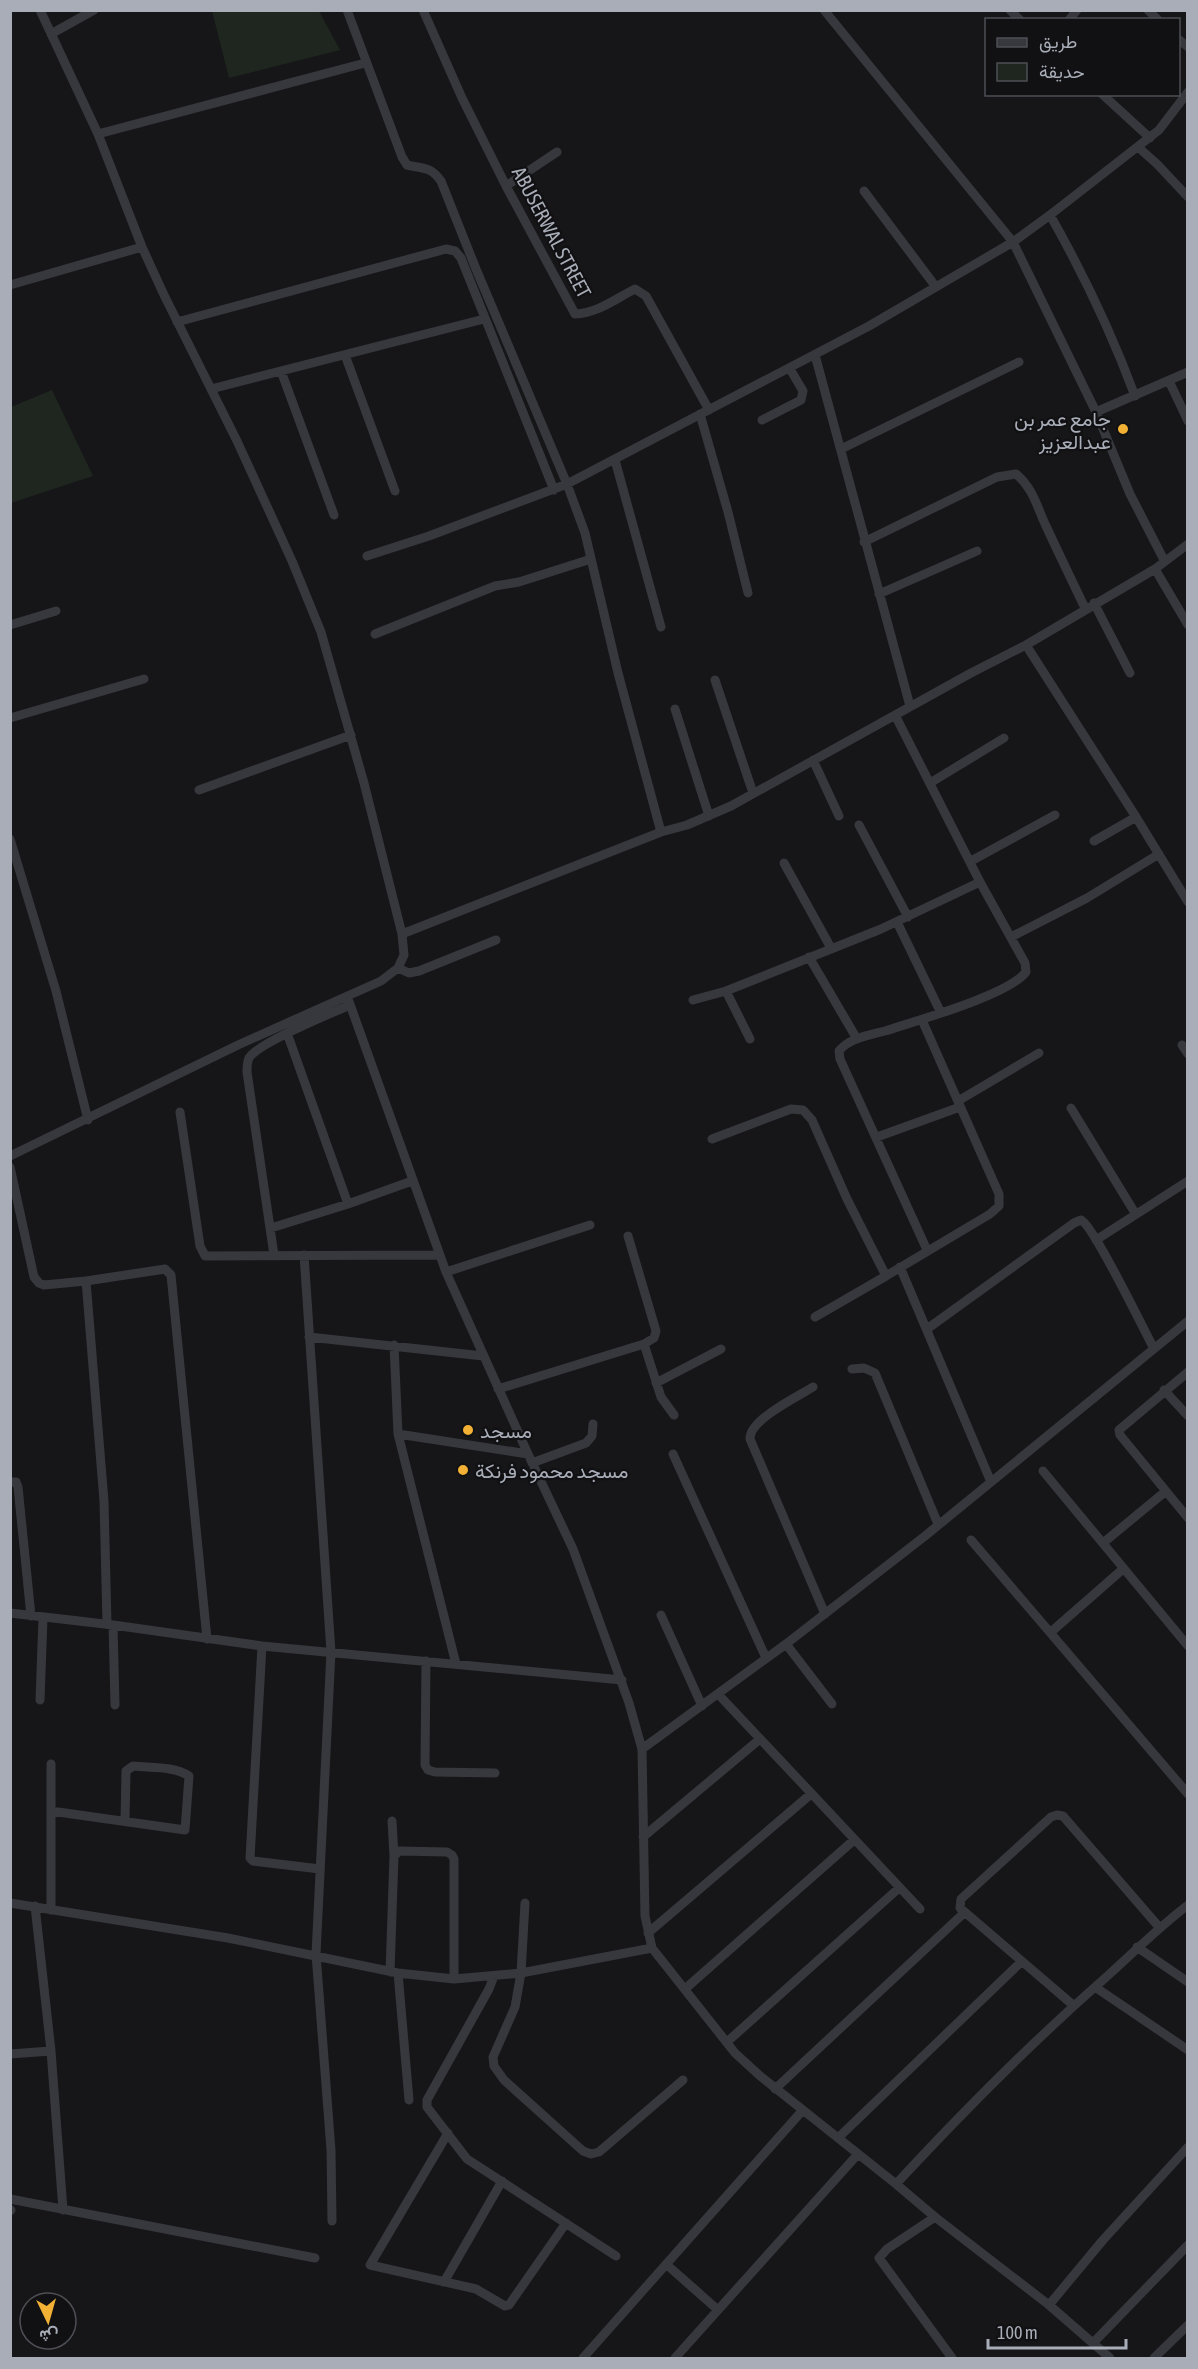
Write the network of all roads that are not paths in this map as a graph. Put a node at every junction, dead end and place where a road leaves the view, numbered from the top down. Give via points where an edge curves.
1 (40, 10) edge
2 (94, 10) edge
3 (347, 10) edge
4 (423, 10) edge
5 (824, 10) edge
6 (51, 34) junction
7 (365, 63) junction
8 (1188, 92) edge
9 (1104, 96) edge
10 (98, 134) junction
11 (1150, 138) junction
12 (1138, 147) junction
13 (557, 152) dead end
14 (506, 186) junction
15 (864, 191) dead end
16 (1188, 197) edge
17 (1050, 215) junction
18 (1013, 242) junction
19 (142, 247) junction
20 (10, 285) edge
21 (936, 287) junction
22 (484, 319) junction
23 (177, 322) junction
24 (345, 354) junction
25 (815, 355) junction
26 (1018, 362) dead end
27 (790, 369) junction
28 (281, 371) junction
29 (1188, 372) edge
30 (1169, 381) junction
31 (211, 389) junction
32 (1135, 396) junction
33 (704, 412) junction
34 (1096, 412) junction
35 (762, 420) dead end
36 (1188, 421) edge
37 (841, 449) junction
38 (615, 460) junction
39 (567, 484) junction
40 (554, 490) junction
41 (395, 491) dead end
42 (334, 515) dead end
43 (864, 542) junction
44 (1188, 544) edge
45 (977, 550) dead end
46 (367, 556) dead end
47 (591, 559) junction
48 (1164, 560) junction
49 (1155, 568) junction
50 (748, 593) dead end
51 (879, 594) junction
52 (1090, 606) junction
53 (56, 611) dead end
54 (10, 625) edge
55 (1188, 625) edge
56 (661, 627) dead end
57 (375, 634) dead end
58 (1026, 645) junction
59 (1130, 673) dead end
60 (144, 679) dead end
61 (715, 680) dead end
62 (910, 706) junction
63 (675, 709) dead end
64 (896, 715) junction
65 (10, 718) edge
66 (351, 735) junction
67 (1004, 738) dead end
68 (813, 760) junction
69 (930, 783) junction
70 (199, 790) dead end
71 (753, 793) junction
72 (1055, 815) dead end
73 (709, 816) junction
74 (839, 816) dead end
75 (1136, 817) junction
76 (859, 825) dead end
77 (661, 832) junction
78 (10, 839) edge
79 (1094, 841) dead end
80 (1159, 854) junction
81 (971, 861) junction
82 (784, 863) dead end
83 (980, 882) junction
84 (1188, 902) edge
85 (908, 917) junction
86 (897, 922) junction
87 (402, 934) junction
88 (1011, 937) junction
89 (496, 940) dead end
90 (831, 948) junction
91 (809, 957) junction
92 (398, 968) junction
93 (726, 991) junction
94 (693, 1000) dead end
95 (349, 1001) junction
96 (941, 1013) junction
97 (922, 1020) junction
98 (287, 1033) junction
99 (750, 1039) dead end
100 (857, 1039) junction
101 (1182, 1045) dead end
102 (1039, 1053) dead end
103 (1188, 1054) edge
104 (959, 1104) junction
105 (1071, 1108) dead end
106 (180, 1112) dead end
107 (88, 1120) junction
108 (876, 1137) junction
109 (712, 1139) dead end
110 (10, 1156) edge
111 (10, 1167) edge
112 (412, 1180) junction
113 (1188, 1181) edge
114 (348, 1204) junction
115 (1136, 1213) junction
116 (590, 1225) dead end
117 (272, 1228) junction
118 (628, 1236) dead end
119 (1096, 1240) junction
120 (927, 1250) junction
121 (439, 1254) junction
122 (274, 1255) junction
123 (304, 1255) junction
124 (900, 1267) junction
125 (446, 1272) junction
126 (886, 1276) junction
127 (86, 1281) junction
128 (815, 1317) dead end
129 (1188, 1321) edge
130 (927, 1329) junction
131 (309, 1337) junction
132 (644, 1344) junction
133 (394, 1345) junction
134 (1153, 1347) junction
135 (721, 1349) dead end
136 (483, 1356) junction
137 (852, 1369) dead end
138 (1188, 1372) edge
139 (656, 1383) junction
140 (813, 1387) dead end
141 (498, 1389) junction
142 (1164, 1390) junction
143 (674, 1415) dead end
144 (1188, 1416) edge
145 (594, 1424) dead end
146 (398, 1434) junction
147 (673, 1454) dead end
148 (530, 1459) junction
149 (1043, 1471) dead end
150 (10, 1482) edge
151 (991, 1482) junction
152 (1166, 1491) junction
153 (1188, 1518) edge
154 (939, 1524) junction
155 (971, 1540) dead end
156 (1103, 1543) junction
157 (1124, 1569) junction
158 (10, 1613) edge
159 (825, 1614) junction
160 (661, 1615) dead end
161 (31, 1616) junction
162 (43, 1617) junction
163 (110, 1624) junction
164 (1051, 1632) junction
165 (207, 1639) junction
166 (786, 1644) junction
167 (262, 1646) junction
168 (1188, 1646) edge
169 (332, 1652) junction
170 (766, 1658) junction
171 (426, 1661) junction
172 (456, 1664) junction
173 (622, 1680) junction
174 (718, 1694) junction
175 (40, 1700) dead end
176 (832, 1704) dead end
177 (115, 1705) dead end
178 (702, 1706) junction
179 (760, 1739) junction
180 (642, 1749) junction
181 (51, 1764) dead end
182 (495, 1773) dead end
183 (811, 1794) junction
184 (1188, 1794) edge
185 (51, 1811) junction
186 (125, 1821) junction
187 (392, 1821) dead end
188 (643, 1837) junction
189 (854, 1840) junction
190 (394, 1856) junction
191 (320, 1869) junction
192 (899, 1888) junction
193 (10, 1903) edge
194 (525, 1903) dead end
195 (1188, 1905) edge
196 (35, 1906) junction
197 (920, 1909) dead end
198 (51, 1910) junction
199 (964, 1913) junction
200 (1159, 1927) junction
201 (648, 1933) junction
202 (1137, 1947) junction
203 (652, 1948) junction
204 (316, 1954) junction
205 (1021, 1962) junction
206 (394, 1972) junction
207 (521, 1973) junction
208 (494, 1976) junction
209 (454, 1979) junction
210 (1188, 1982) edge
211 (1095, 1987) junction
212 (685, 1989) junction
213 (1073, 2005) junction
214 (727, 2042) junction
215 (1188, 2050) edge
216 (51, 2051) junction
217 (10, 2054) edge
218 (683, 2080) dead end
219 (775, 2089) junction
220 (409, 2100) dead end
221 (802, 2110) junction
222 (448, 2133) junction
223 (838, 2138) junction
224 (1188, 2147) edge
225 (858, 2154) junction
226 (502, 2181) junction
227 (896, 2184) junction
228 (10, 2199) edge
229 (63, 2210) junction
230 (935, 2217) junction
231 (332, 2221) dead end
232 (566, 2223) junction
233 (1188, 2245) edge
234 (616, 2256) dead end
235 (315, 2258) dead end
236 (666, 2264) junction
237 (444, 2282) junction
238 (1049, 2305) junction
239 (718, 2310) junction
240 (1188, 2325) edge
241 (1094, 2343) junction
242 (583, 2358) edge
243 (675, 2358) edge
244 (952, 2358) edge
245 (1110, 2358) edge
246 (1154, 2358) edge

1 - 6 street
2 - 6 street
3 - 7 street
4 - 14 street, ABUSERWAL STREET
5 - 18 street
6 - 10 street
7 - 10 street
7 - 39 street via 407,165 434,171 441,181
8 - 11 street
9 - 11 street
10 - 19 street
11 - 12 street
12 - 16 street
12 - 17 street
13 - 14 street
14 - 33 street, ABUSERWAL STREET via 575,314 598,310 635,289 646,296
15 - 21 street
17 - 18 street
17 - 32 street via 1074,257
18 - 21 street
18 - 34 street
19 - 20 street
19 - 23 street
21 - 25 street
22 - 23 street via 461,258 446,249
22 - 24 street
22 - 40 street
23 - 31 street
24 - 28 street
24 - 41 street
25 - 27 street
25 - 37 street
26 - 37 street
27 - 33 street
27 - 35 street via 803,396 801,400
28 - 31 street
28 - 42 street
29 - 30 street
30 - 32 street
30 - 36 street
31 - 66 street via 277,527 321,632
32 - 34 street
33 - 38 street
33 - 50 street
34 - 48 street via 1130,494
37 - 43 street
38 - 39 street
38 - 56 street
39 - 40 street
39 - 47 street
40 - 46 street
43 - 51 street
43 - 52 street via 997,477 1016,474 1035,498
44 - 48 street
45 - 51 street
47 - 57 street via 495,586
47 - 77 street
48 - 49 street
49 - 52 street
49 - 55 street
51 - 62 street
52 - 58 street
52 - 59 street
53 - 54 street
58 - 62 street
58 - 75 street
60 - 65 street
61 - 71 street
62 - 64 street
63 - 73 street
64 - 68 street
64 - 69 street
66 - 70 street
66 - 87 street
67 - 69 street
68 - 71 street
68 - 74 street
69 - 81 street
71 - 73 street
72 - 81 street
73 - 77 street
75 - 79 street
75 - 80 street
76 - 85 street
77 - 87 street
78 - 107 street via 56,992
80 - 84 street
80 - 88 street
81 - 83 street
82 - 90 street
83 - 85 street
83 - 88 street
85 - 86 street
86 - 90 street
86 - 96 street
87 - 92 street via 404,954
88 - 96 street via 1025,963 1026,972 1021,978 1013,985
89 - 92 street via 419,971 409,973
90 - 91 street
91 - 93 street
91 - 100 street
92 - 95 street
93 - 94 street
93 - 99 street
95 - 98 street
95 - 107 street via 238,1045
95 - 112 street
96 - 97 street
97 - 100 street
97 - 104 street
98 - 114 street
98 - 117 street via 255,1052 248,1060 247,1072
100 - 108 street via 843,1046 840,1059
101 - 103 street
102 - 104 street
104 - 108 street
104 - 120 street via 999,1194 999,1206
105 - 115 street
106 - 122 street via 203,1254 208,1258
107 - 110 street
108 - 120 street
109 - 126 street via 791,1109 803,1110 812,1120
111 - 127 street via 34,1277 44,1285
112 - 114 street
112 - 121 street
113 - 115 street
114 - 117 street
115 - 119 street
116 - 125 street
117 - 122 street
118 - 132 street via 656,1331 654,1338
119 - 130 street via 1085,1222 1074,1223
119 - 134 street
120 - 124 street
121 - 123 street
121 - 125 street
122 - 123 street
123 - 131 street
124 - 126 street
124 - 130 street
125 - 136 street
126 - 128 street
127 - 163 street
127 - 165 street via 165,1269 171,1275
129 - 134 street
130 - 151 street
131 - 133 street
131 - 169 street
132 - 139 street
132 - 141 street
133 - 136 street
133 - 146 street
134 - 151 street
135 - 139 street
136 - 141 street
137 - 154 street via 876,1373
138 - 142 street
139 - 143 street via 660,1397
140 - 159 street via 758,1422 750,1439
141 - 148 street
142 - 144 street
142 - 152 street via 1119,1430
145 - 148 street via 586,1443
146 - 148 street
146 - 172 street
147 - 170 street
148 - 173 street via 573,1549
149 - 156 street
150 - 161 street via 16,1482 18,1487
151 - 154 street
152 - 153 street
152 - 156 street
154 - 159 street
155 - 164 street
156 - 157 street
157 - 164 street
157 - 168 street
158 - 161 street
159 - 166 street
160 - 178 street
161 - 162 street
162 - 163 street
162 - 175 street
163 - 165 street
163 - 177 street
164 - 184 street
165 - 167 street
166 - 170 street
166 - 176 street
167 - 169 street
167 - 191 street via 250,1858
169 - 171 street
169 - 191 street
170 - 174 street
171 - 172 street
171 - 182 street via 428,1770
172 - 173 street
173 - 180 street
174 - 178 street
174 - 179 street
178 - 180 street
179 - 183 street
179 - 188 street
180 - 188 street
181 - 185 street
183 - 189 street
183 - 201 street
185 - 186 street
185 - 198 street
186 - 186 street via 185,1830 189,1776 166,1769 129,1768
187 - 190 street
188 - 201 street
189 - 192 street
189 - 212 street
190 - 206 street
190 - 209 street via 399,1851 452,1855
191 - 204 street
192 - 197 street
192 - 214 street
193 - 196 street
194 - 207 street
195 - 200 street
196 - 198 street
196 - 216 street
198 - 204 street
199 - 200 street via 961,1899 1057,1815 1063,1816
199 - 205 street
199 - 219 street
200 - 202 street
201 - 203 street
202 - 210 street
202 - 211 street
203 - 207 street
203 - 212 street
204 - 206 street
204 - 231 street via 331,2150
205 - 213 street
205 - 223 street
206 - 209 street
206 - 220 street
207 - 208 street
207 - 218 street via 515,2007 493,2057 494,2066 504,2080 583,2151 599,2151
208 - 209 street
208 - 222 street via 427,2100
211 - 213 street
211 - 215 street
212 - 214 street
213 - 227 street via 955,2120
214 - 219 street
216 - 217 street
216 - 229 street
219 - 221 street
221 - 223 street
221 - 236 street
222 - 226 street via 467,2159
222 - 237 street via 370,2265
223 - 225 street
224 - 238 street
225 - 227 street
225 - 239 street
226 - 232 street
226 - 237 street
227 - 230 street
228 - 229 street
229 - 235 street
230 - 238 street
230 - 244 street via 879,2258
232 - 234 street
232 - 237 street via 508,2305 476,2289
233 - 241 street
236 - 239 street
236 - 242 street
238 - 241 street
239 - 243 street
240 - 246 street
241 - 245 street

